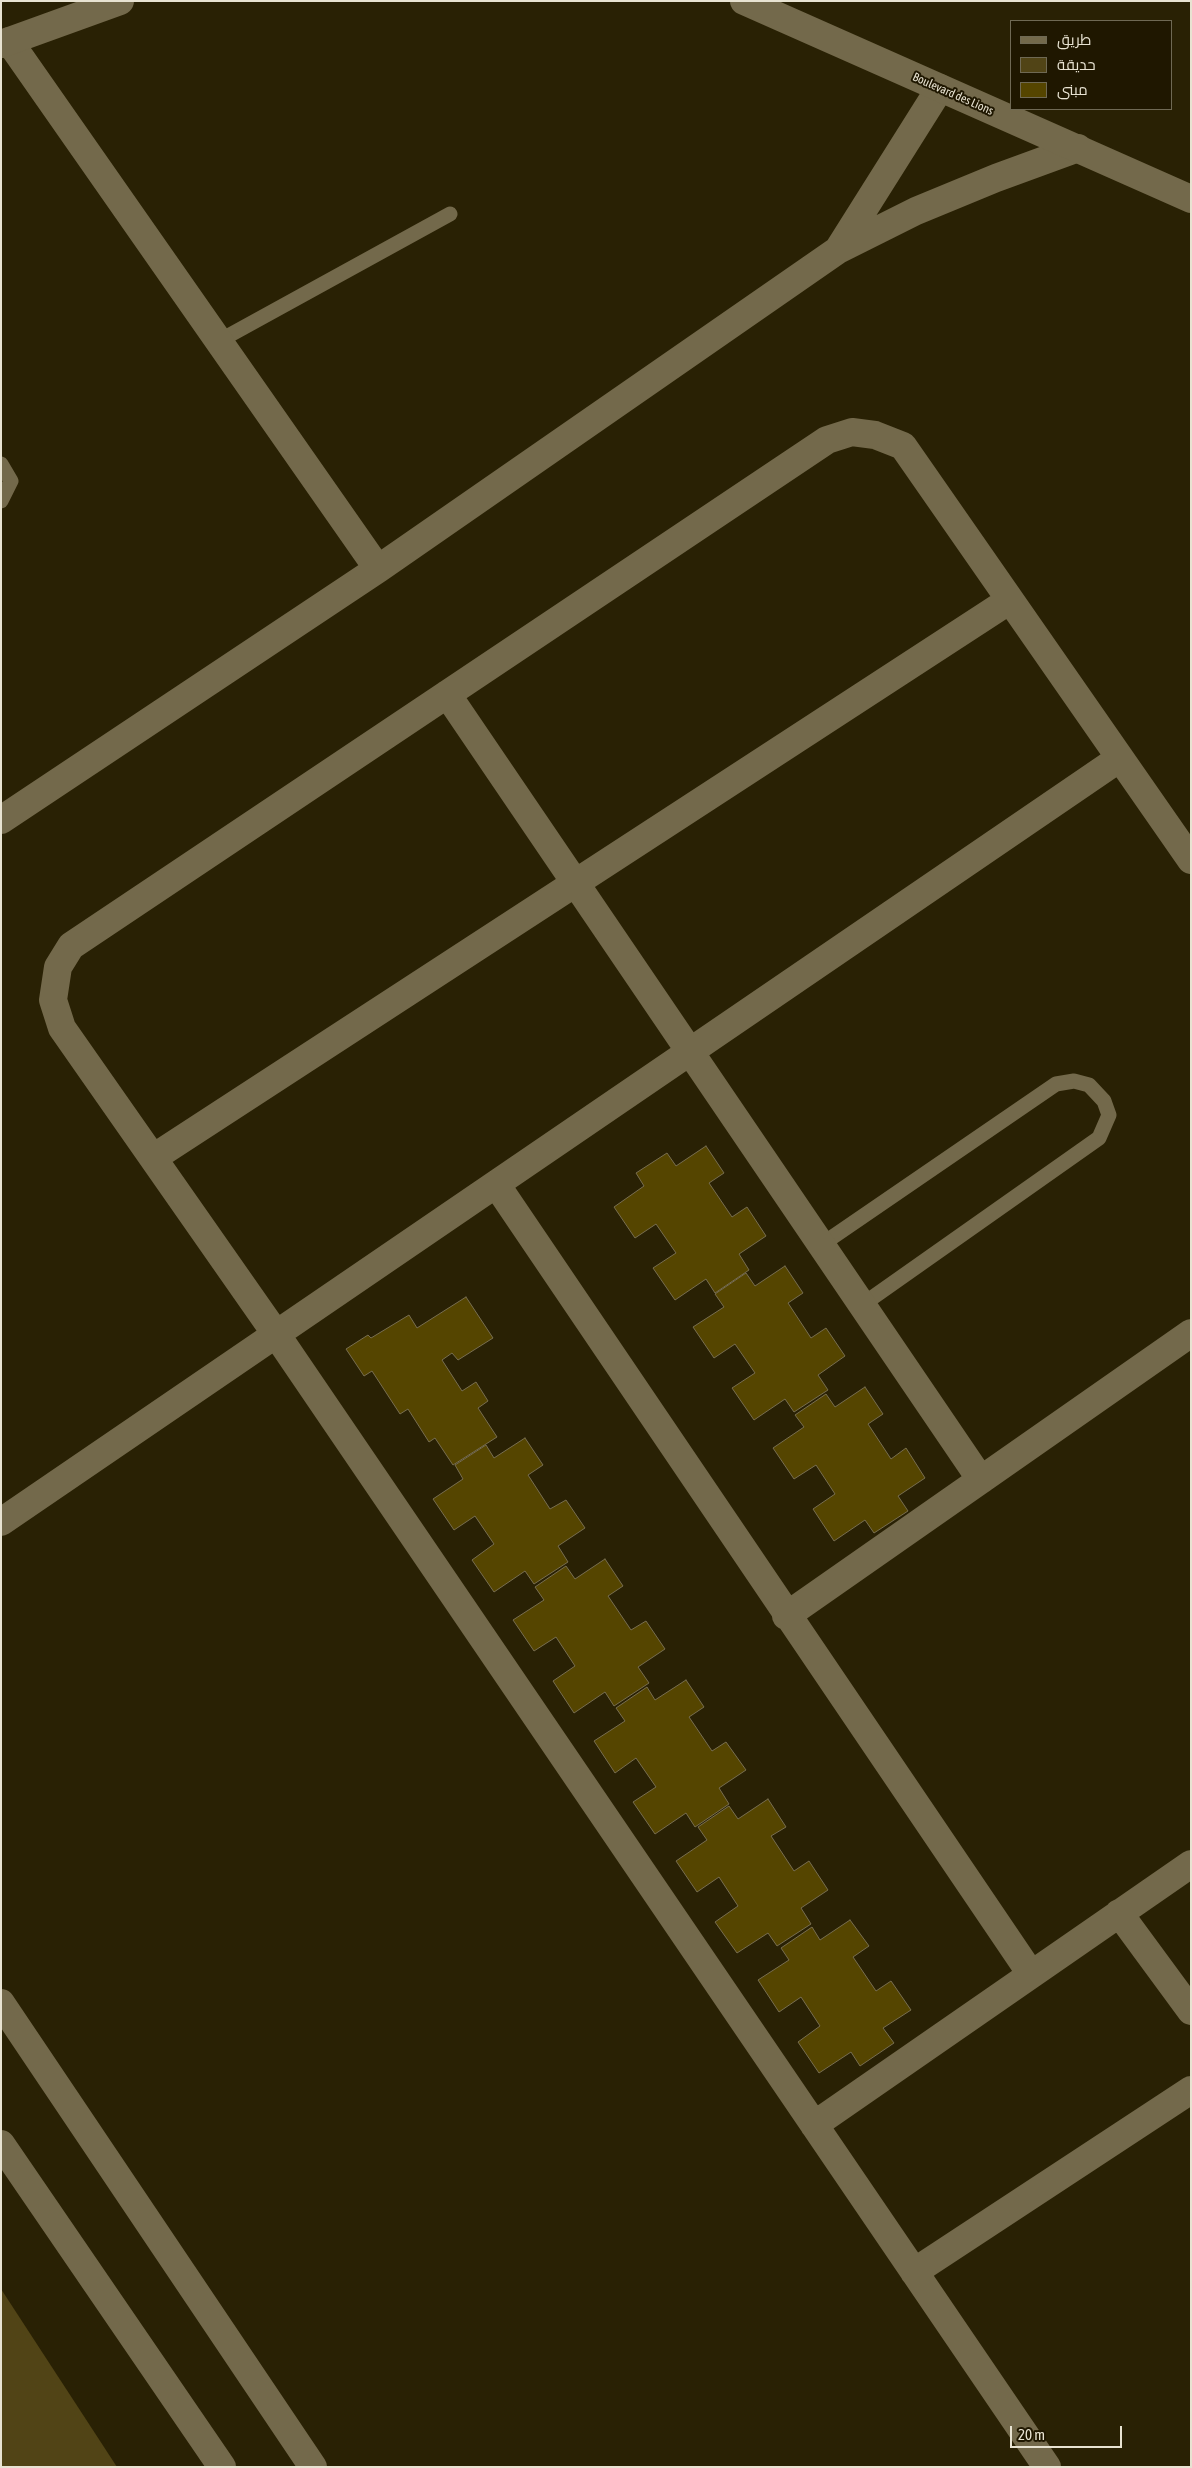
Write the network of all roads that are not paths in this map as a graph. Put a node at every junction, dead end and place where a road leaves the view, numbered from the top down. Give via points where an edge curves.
1 (120, 1) edge
2 (744, 1) edge
3 (5, 42) edge
4 (940, 88) junction
5 (1078, 148) junction
6 (1191, 199) edge
7 (450, 214) dead end
8 (838, 250) junction
9 (219, 341) junction
10 (1, 464) edge
11 (1, 501) edge
12 (378, 569) junction
13 (1010, 600) junction
14 (447, 694) junction
15 (1120, 758) junction
16 (1, 820) edge
17 (1191, 860) edge
18 (575, 883) junction
19 (690, 1052) junction
20 (153, 1158) junction
21 (496, 1184) junction
22 (821, 1244) junction
23 (862, 1305) junction
24 (1191, 1333) edge
25 (276, 1334) junction
26 (981, 1480) junction
27 (1, 1522) edge
28 (786, 1616) junction
29 (1191, 1864) edge
30 (1119, 1913) junction
31 (1031, 1974) junction
32 (1, 2003) edge
33 (1191, 2011) edge
34 (1191, 2090) edge
35 (814, 2125) junction
36 (1, 2144) edge
37 (914, 2272) junction
38 (222, 2467) edge
39 (313, 2467) edge
40 (1047, 2467) edge

1 - 3 street
2 - 4 street, Boulevard des Lions
3 - 9 street
4 - 5 street, Boulevard des Lions
4 - 8 street
5 - 6 street, Boulevard des Lions
5 - 8 street via 916,211
7 - 9 lane
8 - 12 street
9 - 12 street
10 - 11 lane via 11,481
12 - 16 street
13 - 14 street via 903,446 875,434 852,432 827,440
13 - 15 street
13 - 18 street
14 - 18 street
14 - 20 street via 71,946 58,967 53,1000 62,1028
15 - 17 street
15 - 19 street
18 - 19 street
18 - 20 street
19 - 21 street
19 - 22 street
20 - 25 street
21 - 25 street
21 - 28 street
22 - 23 street
22 - 23 lane via 1056,1084 1074,1081 1089,1085 1104,1101 1109,1115 1099,1138
23 - 26 street
24 - 26 street
25 - 27 street
25 - 35 street
26 - 28 street
28 - 31 street
29 - 30 street
30 - 31 street
30 - 33 street
31 - 35 street
32 - 39 street
34 - 37 street
35 - 37 street
36 - 38 street
37 - 40 street

